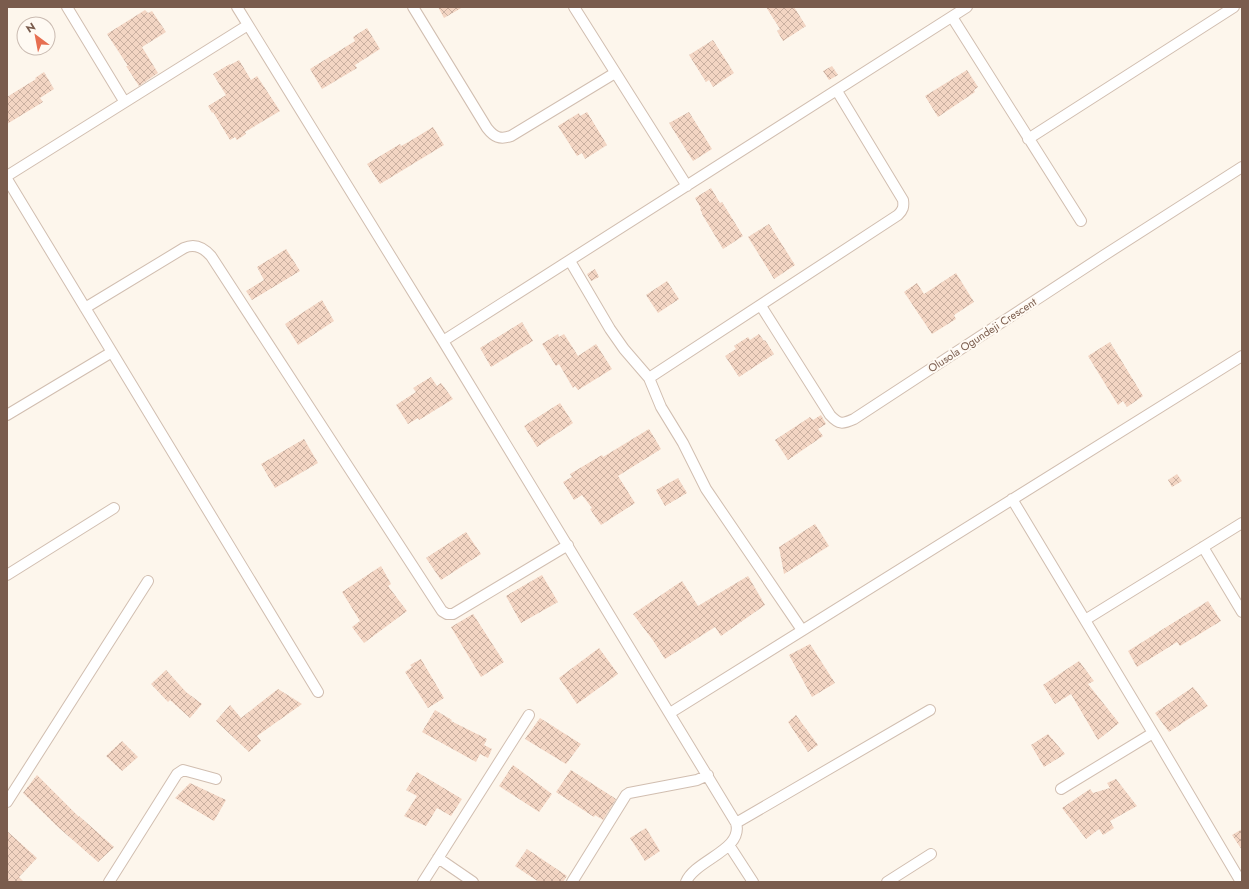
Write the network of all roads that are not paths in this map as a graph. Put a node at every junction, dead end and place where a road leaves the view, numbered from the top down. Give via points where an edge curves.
1 (67, 7) edge
2 (237, 7) edge
3 (413, 7) edge
4 (574, 7) edge
5 (967, 7) edge
6 (1234, 7) edge
7 (952, 17) junction
8 (248, 25) junction
9 (615, 73) junction
10 (837, 91) junction
11 (124, 102) junction
12 (1028, 139) junction
13 (1242, 167) edge
14 (7, 176) edge
15 (7, 179) edge
16 (686, 186) junction
17 (1081, 221) dead end
18 (570, 261) junction
19 (761, 306) junction
20 (85, 308) junction
21 (443, 341) junction
22 (112, 352) junction
23 (1242, 356) edge
24 (649, 378) junction
25 (7, 415) edge
26 (1012, 499) junction
27 (114, 508) dead end
28 (1242, 523) edge
29 (568, 545) junction
30 (1203, 547) junction
31 (7, 575) edge
32 (148, 581) dead end
33 (1242, 612) edge
34 (1085, 620) junction
35 (802, 630) junction
36 (318, 692) dead end
37 (930, 710) dead end
38 (670, 713) junction
39 (529, 715) dead end
40 (1153, 733) junction
41 (708, 775) junction
42 (216, 779) dead end
43 (1061, 789) dead end
44 (7, 802) edge
45 (736, 823) junction
46 (729, 845) junction
47 (931, 854) dead end
48 (438, 858) junction
49 (109, 882) edge
50 (423, 882) edge
51 (473, 882) edge
52 (572, 882) edge
53 (686, 882) edge
54 (753, 882) edge
55 (887, 882) edge
56 (1241, 882) edge

1 - 11 street
2 - 8 street
3 - 9 street via 487,128 496,137 511,136
4 - 9 street
5 - 7 street
6 - 12 street
7 - 10 street
7 - 12 street
8 - 11 street
8 - 21 street
9 - 16 street
10 - 16 street
10 - 19 street via 903,200 903,211
11 - 14 street
12 - 17 street
13 - 19 street, Olusola Ogundeji Crescent via 854,419 844,423 839,423 830,415
15 - 20 street
16 - 18 street
18 - 21 street
18 - 24 street via 610,329
19 - 24 street
20 - 22 street
20 - 29 street via 184,248 194,246 207,251 433,598 447,614 453,614
21 - 29 street
22 - 25 street
22 - 36 street
23 - 26 street
24 - 35 street via 661,407 706,489
26 - 34 street
26 - 35 street
27 - 31 street
28 - 30 street
29 - 38 street
30 - 33 street
30 - 34 street
32 - 44 street
34 - 40 street
35 - 38 street
37 - 45 street
38 - 41 street
39 - 48 street
40 - 43 street
40 - 56 street
41 - 45 street
41 - 52 street via 697,780 629,792
42 - 49 street via 184,770 177,774
45 - 46 street via 736,837
46 - 53 street via 691,874
46 - 54 street
47 - 55 street
48 - 50 street
48 - 51 street

